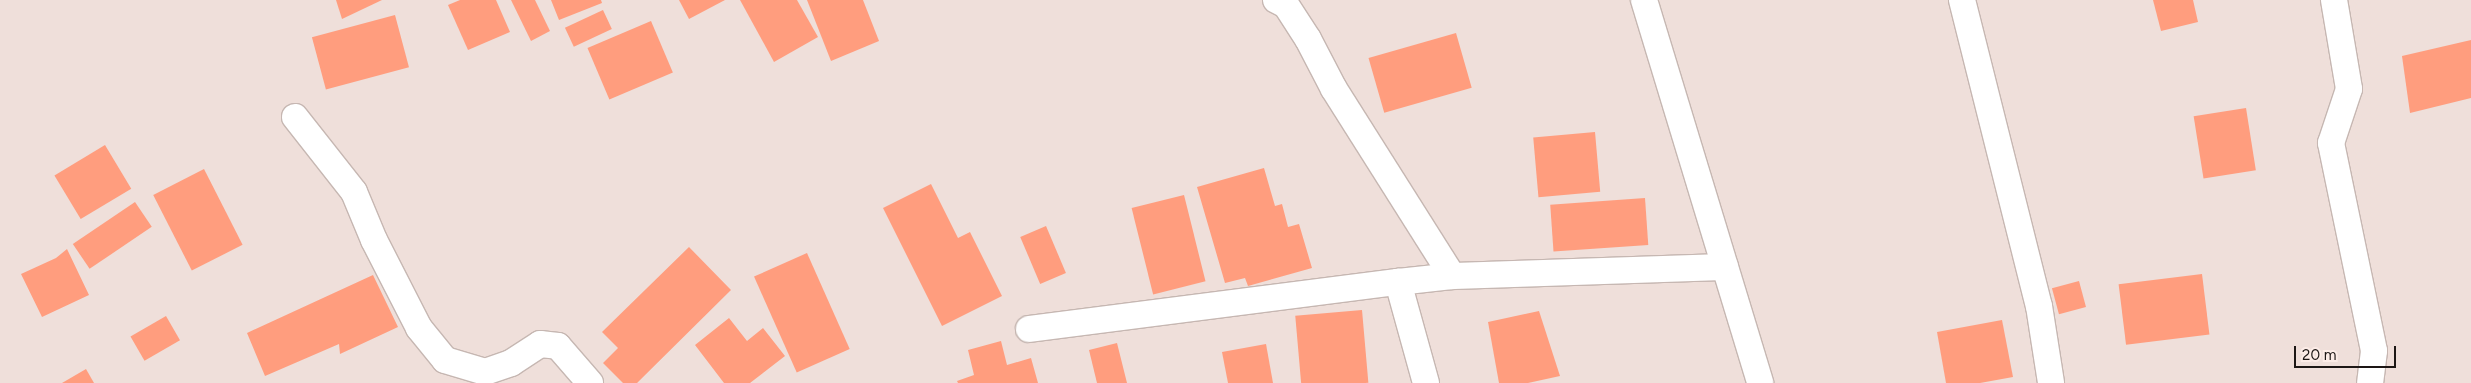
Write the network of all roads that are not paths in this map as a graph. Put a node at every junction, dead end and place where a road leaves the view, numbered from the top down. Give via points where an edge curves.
1 (1276, 0) edge
2 (1644, 0) edge
3 (1962, 0) edge
4 (2334, 0) edge
5 (295, 117) dead end
6 (1725, 267) junction
7 (1452, 276) junction
8 (1398, 282) junction
9 (1030, 329) dead end
10 (478, 377) edge
11 (590, 383) edge
12 (1426, 383) edge
13 (1760, 383) edge
14 (2051, 383) edge
15 (2370, 383) edge

1 - 7 street via 1286,6 1308,39 1334,90
2 - 6 street
3 - 14 street via 2038,306
4 - 15 street via 2349,89 2331,144 2374,351
5 - 10 street via 354,192 374,240 419,328 445,360
6 - 7 street
6 - 13 street
7 - 8 street
8 - 9 street
8 - 12 street
10 - 11 street via 540,344 558,346

